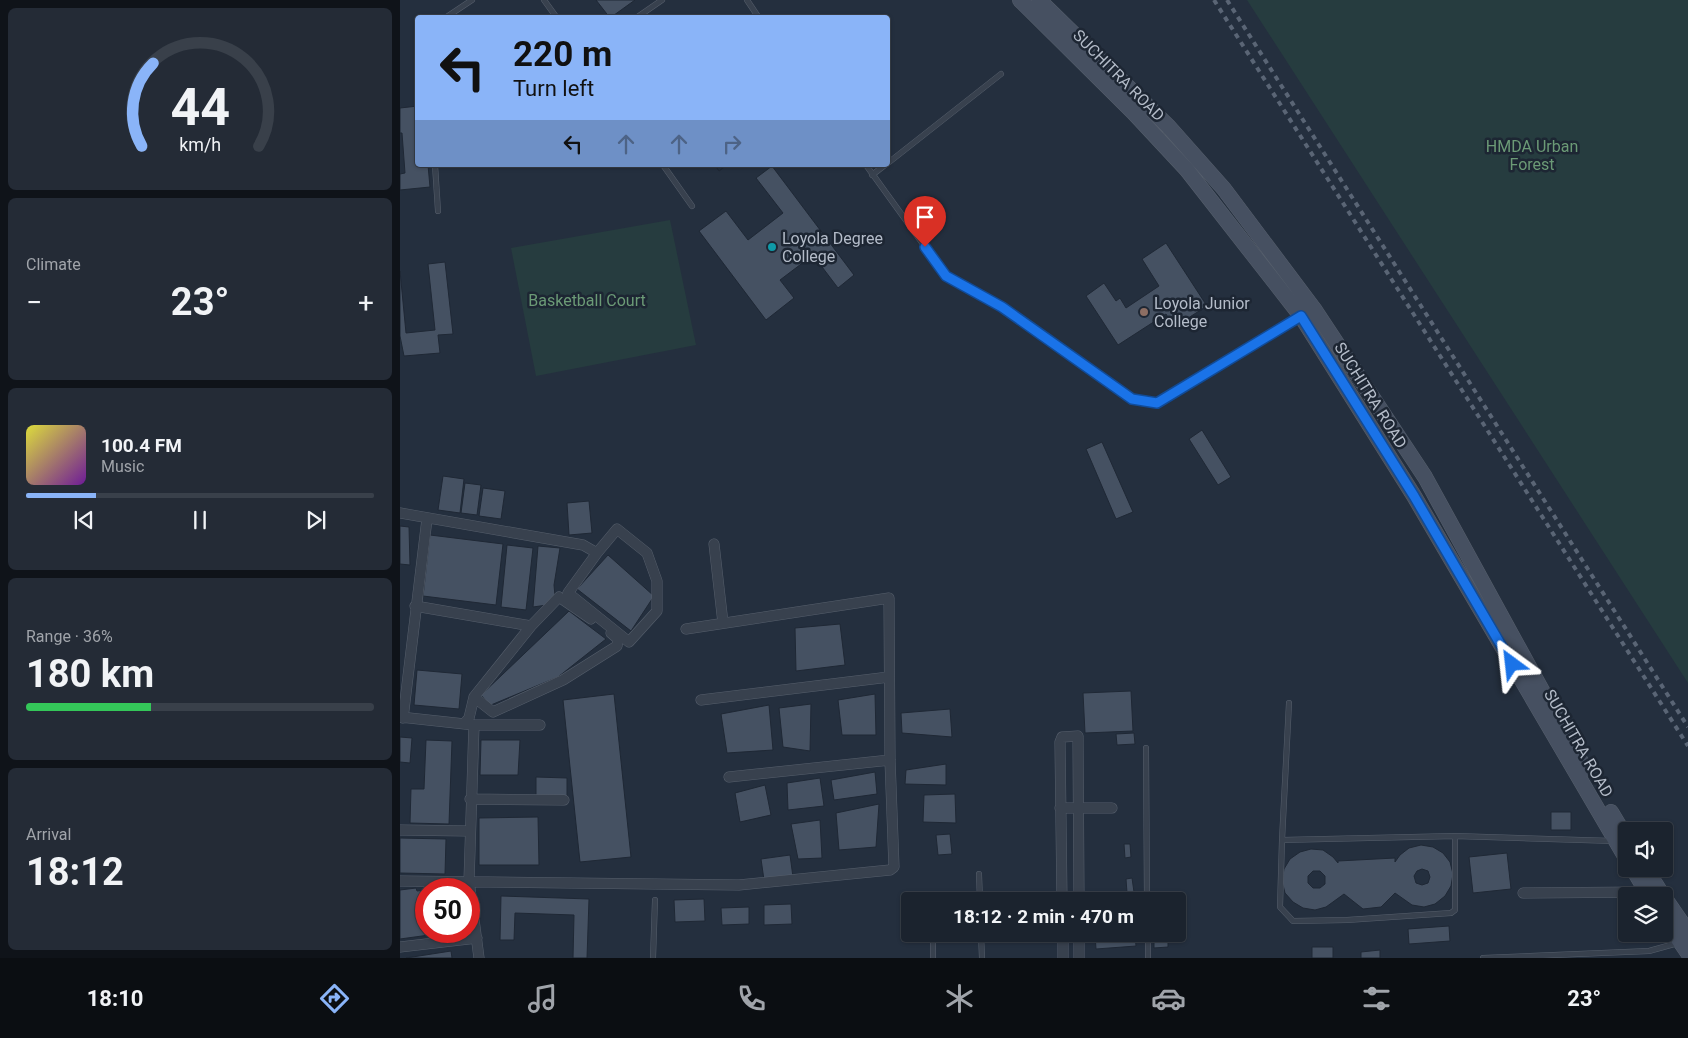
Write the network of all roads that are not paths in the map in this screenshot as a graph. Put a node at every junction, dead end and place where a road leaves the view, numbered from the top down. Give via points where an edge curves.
1 (472, 0) edge
2 (544, 0) edge
3 (662, 0) edge
4 (747, 0) edge
5 (1020, 0) edge
6 (1039, 0) edge
7 (450, 15) edge
8 (555, 15) edge
9 (640, 15) edge
10 (758, 15) edge
11 (1001, 74) dead end
12 (890, 161) edge
13 (435, 167) edge
14 (664, 167) edge
15 (867, 167) edge
16 (882, 167) edge
17 (872, 174) junction
18 (692, 206) dead end
19 (438, 211) dead end
20 (1301, 316) junction
21 (400, 513) edge
22 (427, 519) junction
23 (714, 544) dead end
24 (598, 553) junction
25 (1469, 559) junction
26 (1456, 566) junction
27 (415, 606) junction
28 (723, 623) junction
29 (531, 626) junction
30 (686, 629) dead end
31 (889, 677) junction
32 (474, 697) junction
33 (701, 700) dead end
34 (1289, 702) dead end
35 (401, 718) edge
36 (469, 724) junction
37 (540, 725) dead end
38 (1146, 748) dead end
39 (890, 760) junction
40 (729, 777) dead end
41 (470, 799) junction
42 (564, 800) dead end
43 (1060, 808) junction
44 (1078, 808) junction
45 (1112, 808) dead end
46 (400, 830) edge
47 (469, 831) junction
48 (1618, 833) edge
49 (1618, 834) edge
50 (1455, 836) junction
51 (1618, 839) edge
52 (1282, 840) junction
53 (979, 874) dead end
54 (469, 878) edge
55 (400, 881) edge
56 (415, 881) edge
57 (480, 881) edge
58 (1062, 882) junction
59 (1079, 882) junction
60 (980, 892) edge
61 (1062, 892) edge
62 (1079, 892) edge
63 (1148, 892) edge
64 (1523, 893) dead end
65 (1618, 894) edge
66 (655, 900) dead end
67 (1673, 917) edge
68 (1673, 928) edge
69 (933, 942) edge
70 (981, 942) edge
71 (1062, 942) edge
72 (1079, 942) edge
73 (1148, 942) edge
74 (1685, 942) edge
75 (434, 943) edge
76 (478, 943) edge
77 (400, 947) edge
78 (1578, 955) edge
79 (479, 958) edge
80 (653, 958) edge
81 (933, 958) edge
82 (982, 958) edge
83 (1063, 958) edge
84 (1079, 958) edge
85 (1148, 958) edge
86 (1483, 958) edge

1 - 7 lane
2 - 8 lane
3 - 9 lane
4 - 10 lane
5 - 20 main road, SUCHITRA ROAD via 1187,170
6 - 25 main road, SUCHITRA ROAD via 1169,127 1224,189 1314,309 1425,477
11 - 12 lane
13 - 19 lane
14 - 18 lane
15 - 17 lane
16 - 17 lane
17 - 20 lane via 946,276 1002,307 1132,399 1157,403
20 - 26 main road, SUCHITRA ROAD
21 - 22 street
22 - 24 street via 583,545
22 - 27 street
23 - 28 street
24 - 24 street via 568,593 629,642 657,611 658,582 647,553 617,529
25 - 26 main road
25 - 48 main road, SUCHITRA ROAD
26 - 49 main road, SUCHITRA ROAD
27 - 29 street
27 - 35 street
28 - 30 street
28 - 31 street via 889,598
29 - 32 street
29 - 32 street via 559,597 618,639 619,643 563,680 493,712
31 - 33 street
31 - 39 street
32 - 36 street
34 - 52 lane
35 - 36 street
36 - 37 street
36 - 41 street
38 - 63 lane
39 - 40 street
39 - 57 street via 895,863 890,870 739,885
41 - 42 street
41 - 47 street
43 - 44 street
43 - 44 street via 1061,739 1078,736
43 - 58 street
44 - 45 street
44 - 59 street
46 - 47 street
47 - 54 street
50 - 51 lane
50 - 52 lane
50 - 52 lane via 1455,910 1347,920 1293,921 1284,913 1280,907
53 - 60 lane
55 - 56 street
58 - 59 street
58 - 61 street
59 - 62 street
64 - 65 street
66 - 80 lane
67 - 74 main road
68 - 74 main road
69 - 81 lane
70 - 82 lane
71 - 83 street
72 - 84 street
73 - 85 lane
74 - 78 lane via 1649,951
75 - 77 street
76 - 79 street
78 - 86 lane

